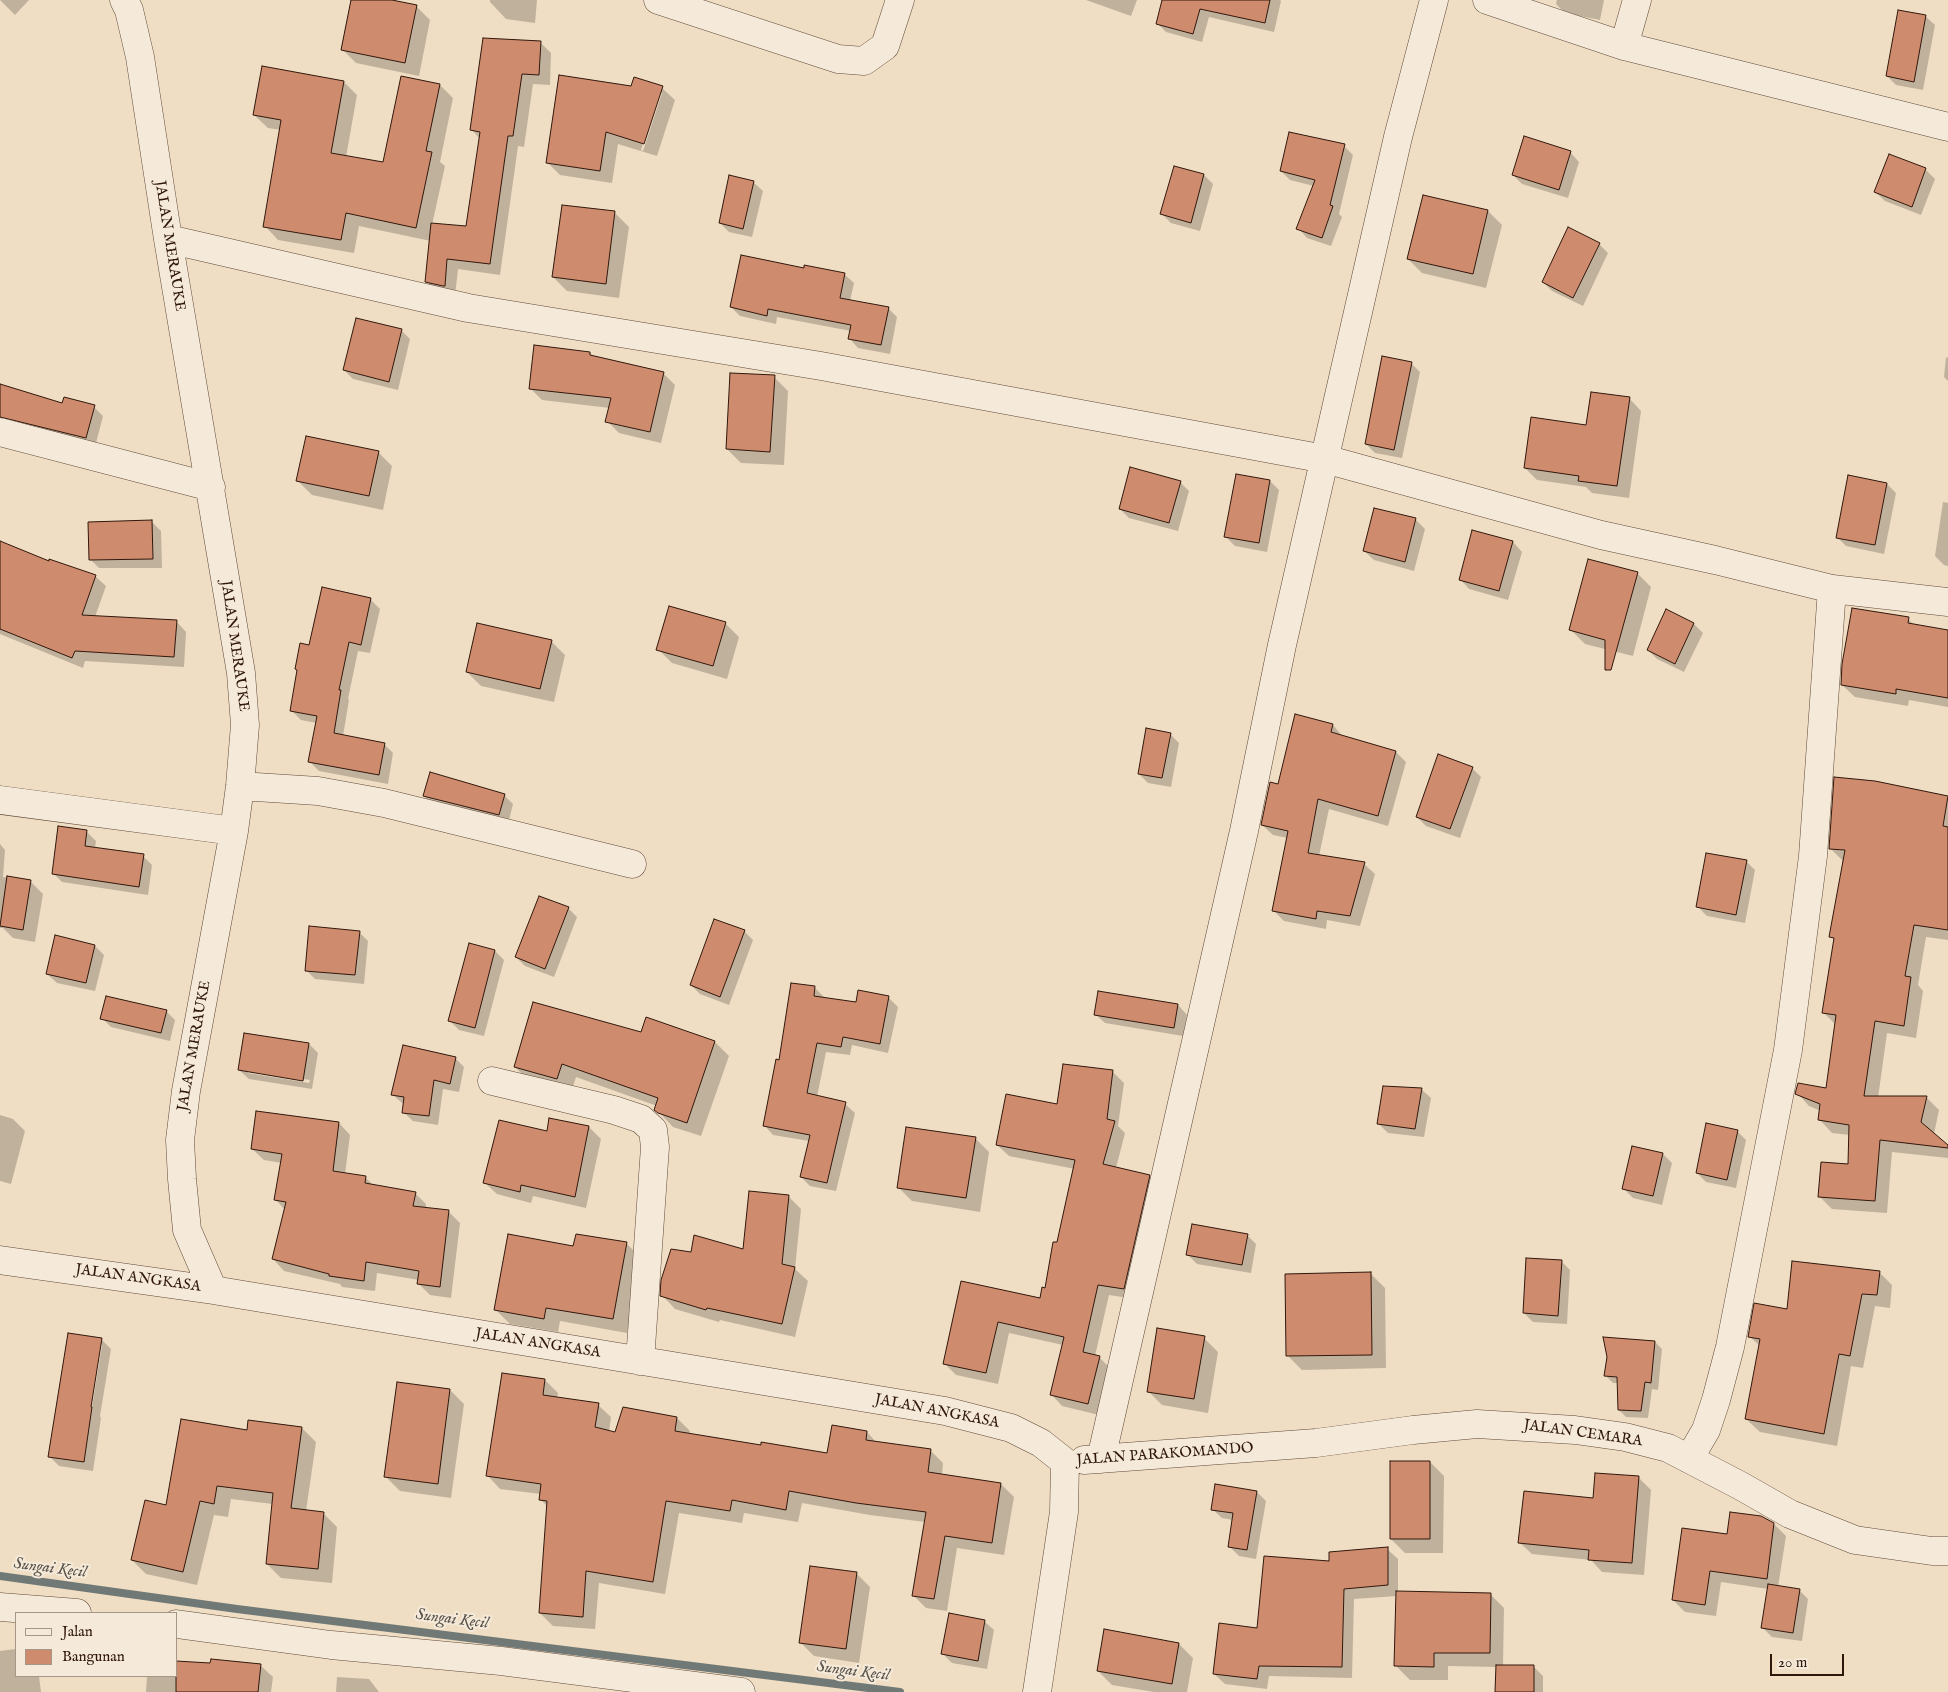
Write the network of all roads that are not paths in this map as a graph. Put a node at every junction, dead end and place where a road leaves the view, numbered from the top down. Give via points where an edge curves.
1 (124, 0) edge
2 (658, 0) edge
3 (900, 0) edge
4 (1434, 0) edge
5 (1487, 0) edge
6 (1637, 0) edge
7 (1624, 46) junction
8 (1948, 127) edge
9 (168, 239) junction
10 (0, 432) edge
11 (1325, 459) junction
12 (211, 487) junction
13 (1832, 589) junction
14 (1948, 602) edge
15 (240, 786) junction
16 (0, 800) edge
17 (234, 832) junction
18 (632, 864) dead end
19 (492, 1081) dead end
20 (0, 1260) edge
21 (213, 1290) junction
22 (640, 1361) junction
23 (1316, 1443) joint
24 (1101, 1458) junction
25 (1689, 1459) junction
26 (1065, 1462) junction
27 (1948, 1551) edge
28 (0, 1607) edge
29 (64, 1612) edge
30 (178, 1624) edge
31 (741, 1692) edge
32 (1037, 1692) edge

1 - 9 street, JALAN MERAUKE via 140,57
2 - 3 street via 838,59 864,61 885,46
4 - 11 street via 1398,137
5 - 7 street
6 - 7 street
7 - 8 street
9 - 11 street via 468,308 821,366
9 - 12 street, JALAN MERAUKE via 204,462
10 - 12 street
11 - 13 street via 1601,535
11 - 24 street
12 - 15 street, JALAN MERAUKE via 241,673 245,725
13 - 14 street
13 - 25 street via 1813,856 1788,1050 1730,1347 1706,1430
15 - 17 street, JALAN MERAUKE
15 - 18 street via 318,791 384,802
16 - 17 street
17 - 21 street, JALAN MERAUKE via 186,1091 180,1140 187,1230
19 - 22 street via 614,1110 641,1119 653,1130 655,1147
20 - 21 street, JALAN ANGKASA
21 - 22 street, JALAN ANGKASA
22 - 26 street, JALAN ANGKASA via 972,1417 1012,1428 1041,1443
23 - 24 street, JALAN PARAKOMANDO
23 - 25 street, JALAN CEMARA via 1442,1426 1506,1424 1625,1437 1668,1448
24 - 26 street, JALAN PARAKOMANDO
25 - 27 street, JALAN CEMARA via 1790,1514 1855,1540
26 - 32 street, JALAN PARAKOMANDO via 1064,1512
28 - 29 street
30 - 31 street

